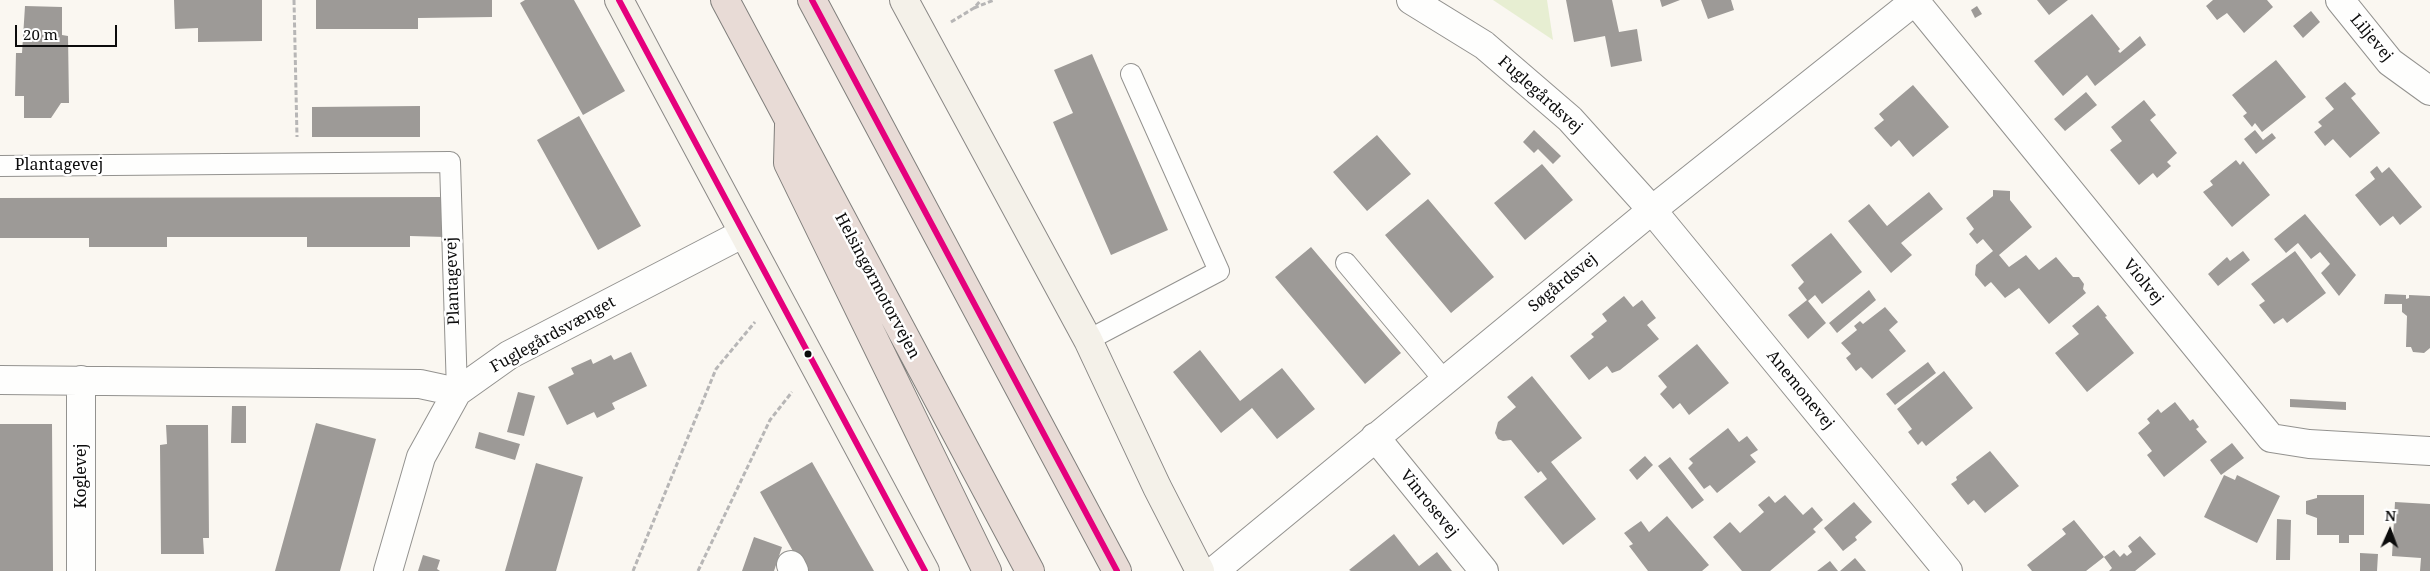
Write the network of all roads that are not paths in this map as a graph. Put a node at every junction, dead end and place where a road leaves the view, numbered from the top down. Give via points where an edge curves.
1 (619, 0) edge
2 (725, 0) edge
3 (812, 0) edge
4 (904, 0) edge
5 (1411, 0) edge
6 (2340, 0) edge
7 (1916, 1) edge
8 (1131, 74) dead end
9 (2430, 91) edge
10 (789, 123) junction
11 (0, 166) edge
12 (1652, 210) junction
13 (742, 234) junction
14 (1346, 264) dead end
15 (1088, 340) junction
16 (0, 380) edge
17 (81, 380) junction
18 (1444, 380) junction
19 (457, 392) junction
20 (1375, 437) junction
21 (2430, 451) edge
22 (82, 571) edge
23 (388, 571) edge
24 (925, 571) edge
25 (986, 571) edge
26 (1030, 571) edge
27 (1116, 571) edge
28 (1200, 571) edge
29 (1214, 571) edge
30 (1484, 571) edge
31 (1948, 571) edge

1 - 13 street
2 - 10 highway, Helsingørmotorvejen
3 - 27 highway
4 - 15 street
5 - 12 street, Fuglegårdsvej via 1484,45 1570,119
6 - 9 street, Liljevej via 2390,62
7 - 12 street, Søgårdsvej
7 - 21 street, Violvej via 2271,438 2310,444
8 - 15 lane via 1219,271
10 - 25 highway via 788,164
10 - 26 highway, Helsingørmotorvejen
11 - 19 lane, Plantagevej via 450,162
12 - 18 street, Søgårdsvej
12 - 31 street, Anemonevej
13 - 19 street, Fuglegårdsvænget via 508,355
13 - 24 street
14 - 18 lane
15 - 28 street
16 - 17 street
17 - 19 street via 420,384
17 - 22 street, Koglevej
18 - 20 street, Søgårdsvej
19 - 23 street, Fuglegårdsvænget via 422,456
20 - 29 street, Søgårdsvej
20 - 30 street, Vinrosevej

